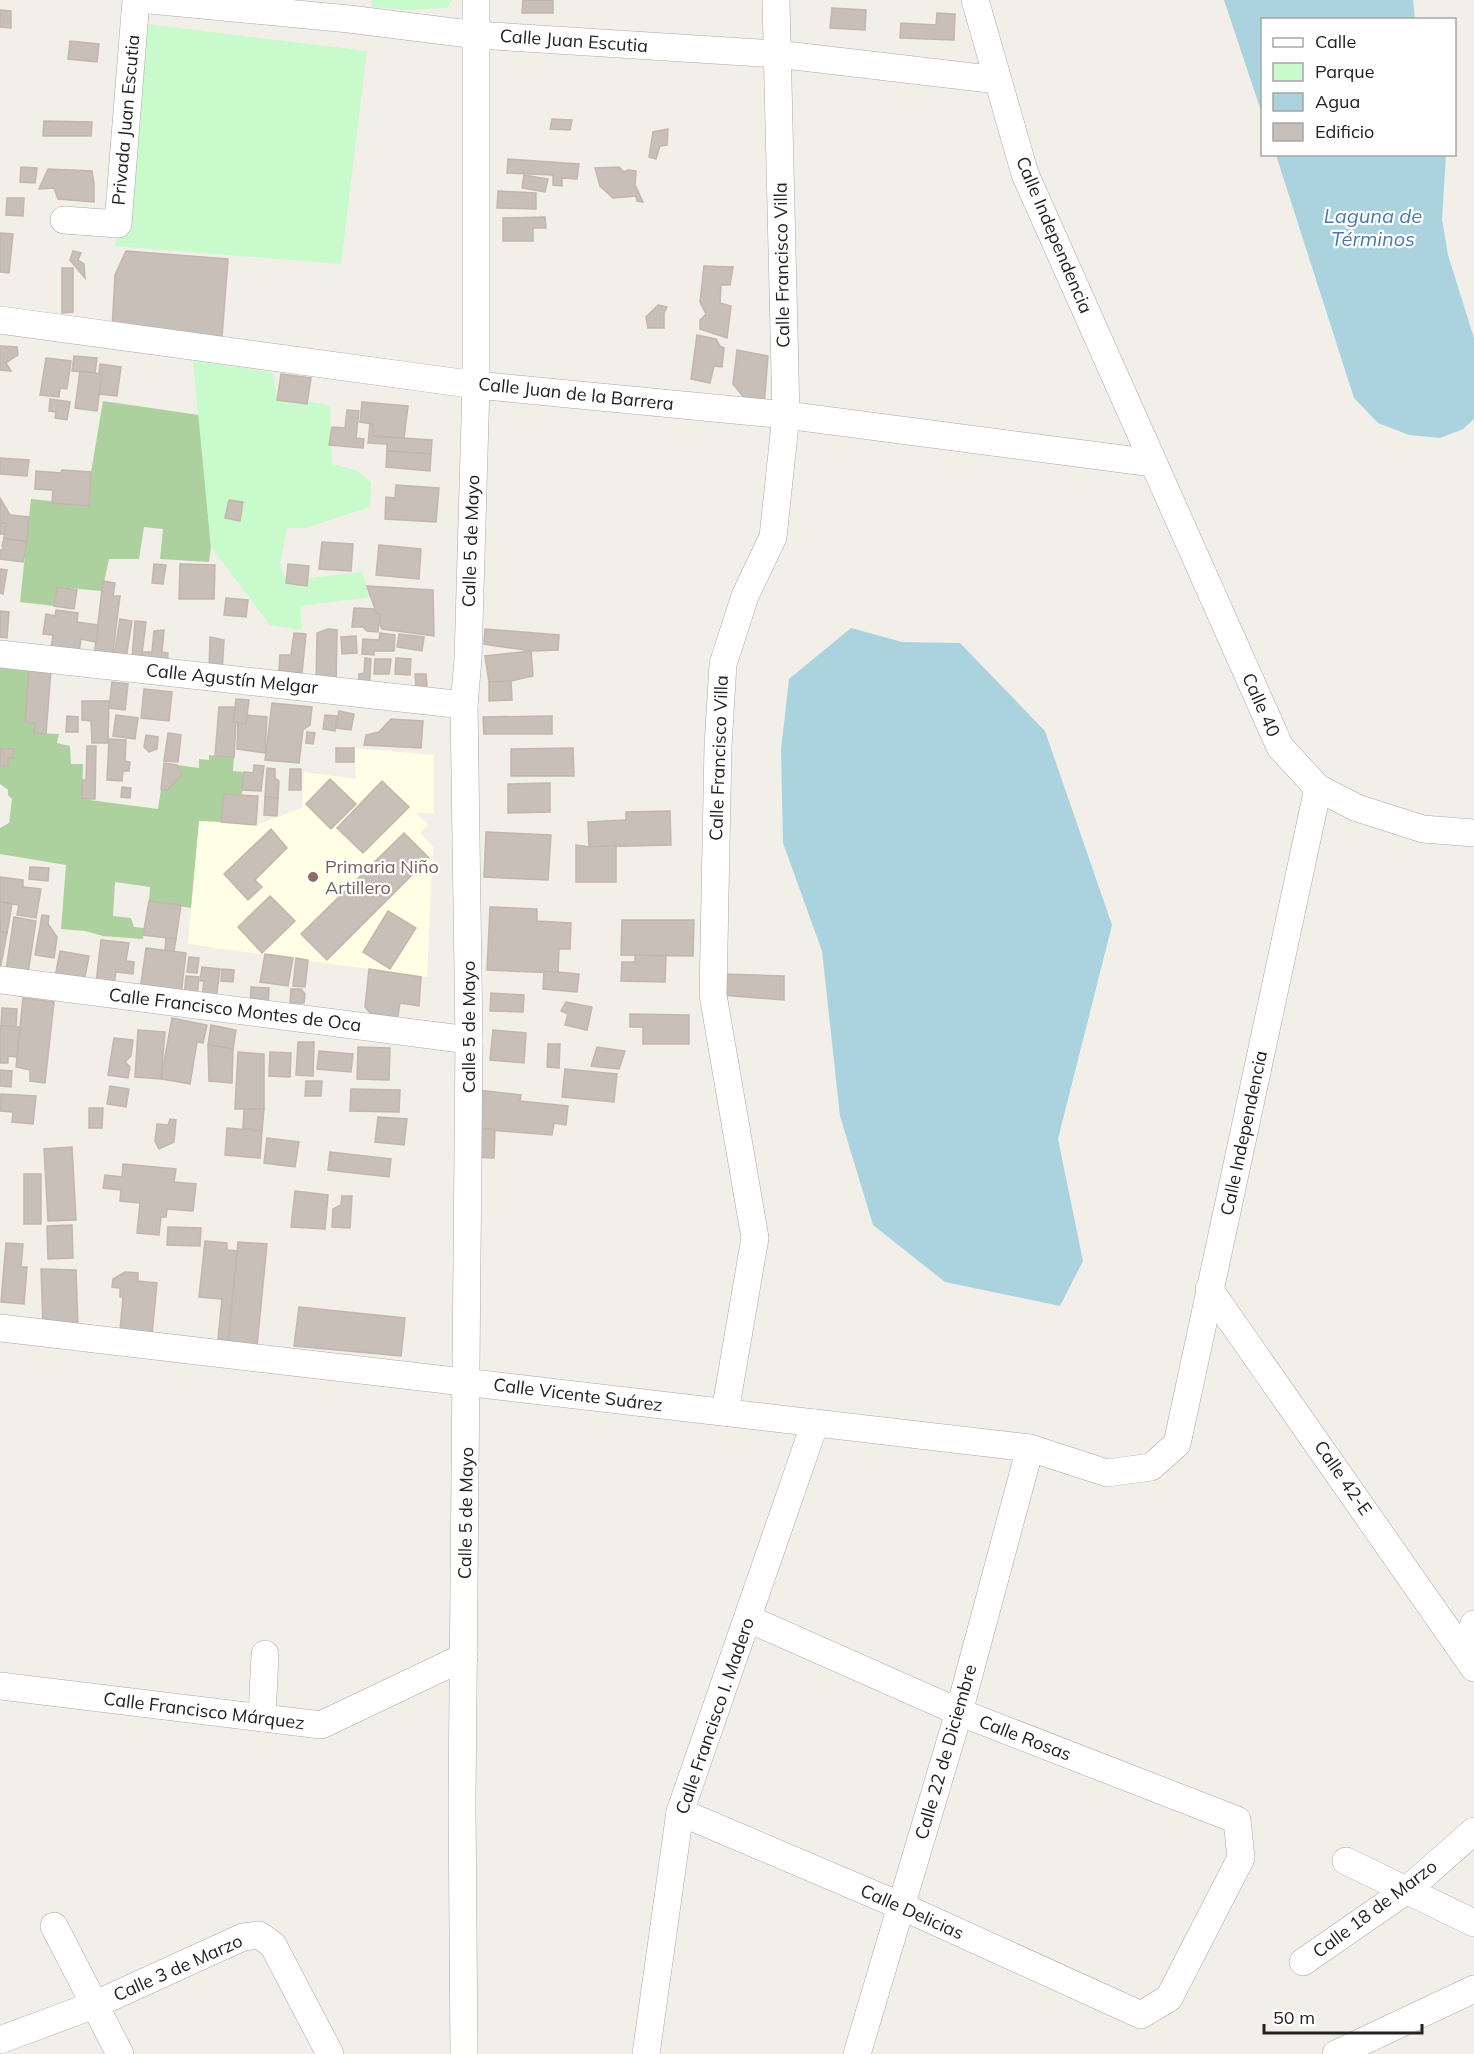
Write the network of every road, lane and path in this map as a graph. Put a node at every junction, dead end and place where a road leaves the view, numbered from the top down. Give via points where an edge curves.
1 (136, 0) edge
2 (150, 0) edge
3 (476, 0) edge
4 (776, 0) edge
5 (975, 0) edge
6 (350, 10) edge
7 (477, 35) junction
8 (777, 54) junction
9 (998, 80) junction
10 (64, 220) dead end
11 (0, 320) edge
12 (476, 385) junction
13 (786, 416) junction
14 (1154, 463) junction
15 (0, 654) edge
16 (464, 705) junction
17 (1318, 788) junction
18 (1474, 832) edge
19 (0, 980) edge
20 (470, 1040) junction
21 (1209, 1290) junction
22 (0, 1328) edge
23 (467, 1382) junction
24 (725, 1412) junction
25 (815, 1423) junction
26 (1030, 1448) junction
27 (1151, 1467) joint
28 (749, 1619) junction
29 (1474, 1624) edge
30 (265, 1654) dead end
31 (465, 1657) junction
32 (1469, 1661) edge
33 (0, 1686) edge
34 (959, 1712) junction
35 (262, 1718) junction
36 (680, 1812) junction
37 (1474, 1832) edge
38 (1346, 1861) dead end
39 (1407, 1890) junction
40 (901, 1906) junction
41 (1474, 1923) edge
42 (54, 1926) dead end
43 (1303, 1962) dead end
44 (1474, 1989) edge
45 (93, 2005) junction
46 (1142, 2015) joint
47 (0, 2040) edge
48 (120, 2054) edge
49 (330, 2054) edge
50 (464, 2054) edge
51 (646, 2054) edge
52 (857, 2054) edge
53 (1335, 2054) edge

1 - 10 street, Privada Juan Escutia via 117,224
2 - 6 street, Calle Juan Escutia
3 - 7 street, Calle 5 de Mayo
4 - 8 street, Calle Francisco Villa
5 - 9 street, Calle Independencia
6 - 7 street, Calle Juan Escutia
7 - 8 street, Calle Juan Escutia
7 - 12 street, Calle 5 de Mayo
8 - 9 street, Calle Juan Escutia
8 - 13 street, Calle Francisco Villa
9 - 14 street, Calle Independencia via 1025,174
11 - 12 street, Calle Juan de la Barrera
12 - 13 street, Calle Juan de la Barrera
12 - 16 street, Calle 5 de Mayo
13 - 14 street, Calle Juan de la Barrera
13 - 24 street, Calle Francisco Villa via 773,537 745,596 723,664 721,687 713,994 755,1238
14 - 17 street, Calle 40 via 1280,747
15 - 16 street, Calle Agustín Melgar
16 - 20 street, Calle 5 de Mayo
17 - 18 street, Calle 40 via 1357,808 1423,829
17 - 21 street, Calle Independencia
19 - 20 street, Calle Francisco Montes de Oca
20 - 23 street, Calle 5 de Mayo
21 - 27 street, Calle Independencia via 1177,1444
21 - 32 street, Calle 42-E
22 - 23 street, Calle Vicente Suárez
23 - 24 street, Calle Vicente Suárez
23 - 31 street, Calle 5 de Mayo
24 - 25 street, Calle Vicente Suárez
25 - 26 street, Calle Vicente Suárez
25 - 28 street, Calle Francisco I. Madero
26 - 27 street, Calle Vicente Suárez via 1107,1473
26 - 34 street, Calle 22 de Diciembre
28 - 34 street, Calle Rosas
28 - 36 street, Calle Francisco I. Madero
29 - 32 street
30 - 35 street
31 - 35 street, Calle Francisco Márquez via 321,1725
31 - 50 street, Calle 5 de Mayo
33 - 35 street, Calle Francisco Márquez
34 - 40 street, Calle 22 de Diciembre
34 - 46 street, Calle Rosas via 1238,1820 1241,1858 1169,1998
36 - 40 street, Calle Delicias
36 - 51 street, Calle Francisco I. Madero
37 - 39 street, Calle 18 de Marzo
38 - 39 street
39 - 41 street
39 - 43 street, Calle 18 de Marzo
40 - 46 street, Calle Delicias
40 - 52 street, Calle 22 de Diciembre
42 - 45 street
44 - 53 street
45 - 47 street, Calle 3 de Marzo
45 - 48 street
45 - 49 street, Calle 3 de Marzo via 243,1937 259,1935 273,1945

